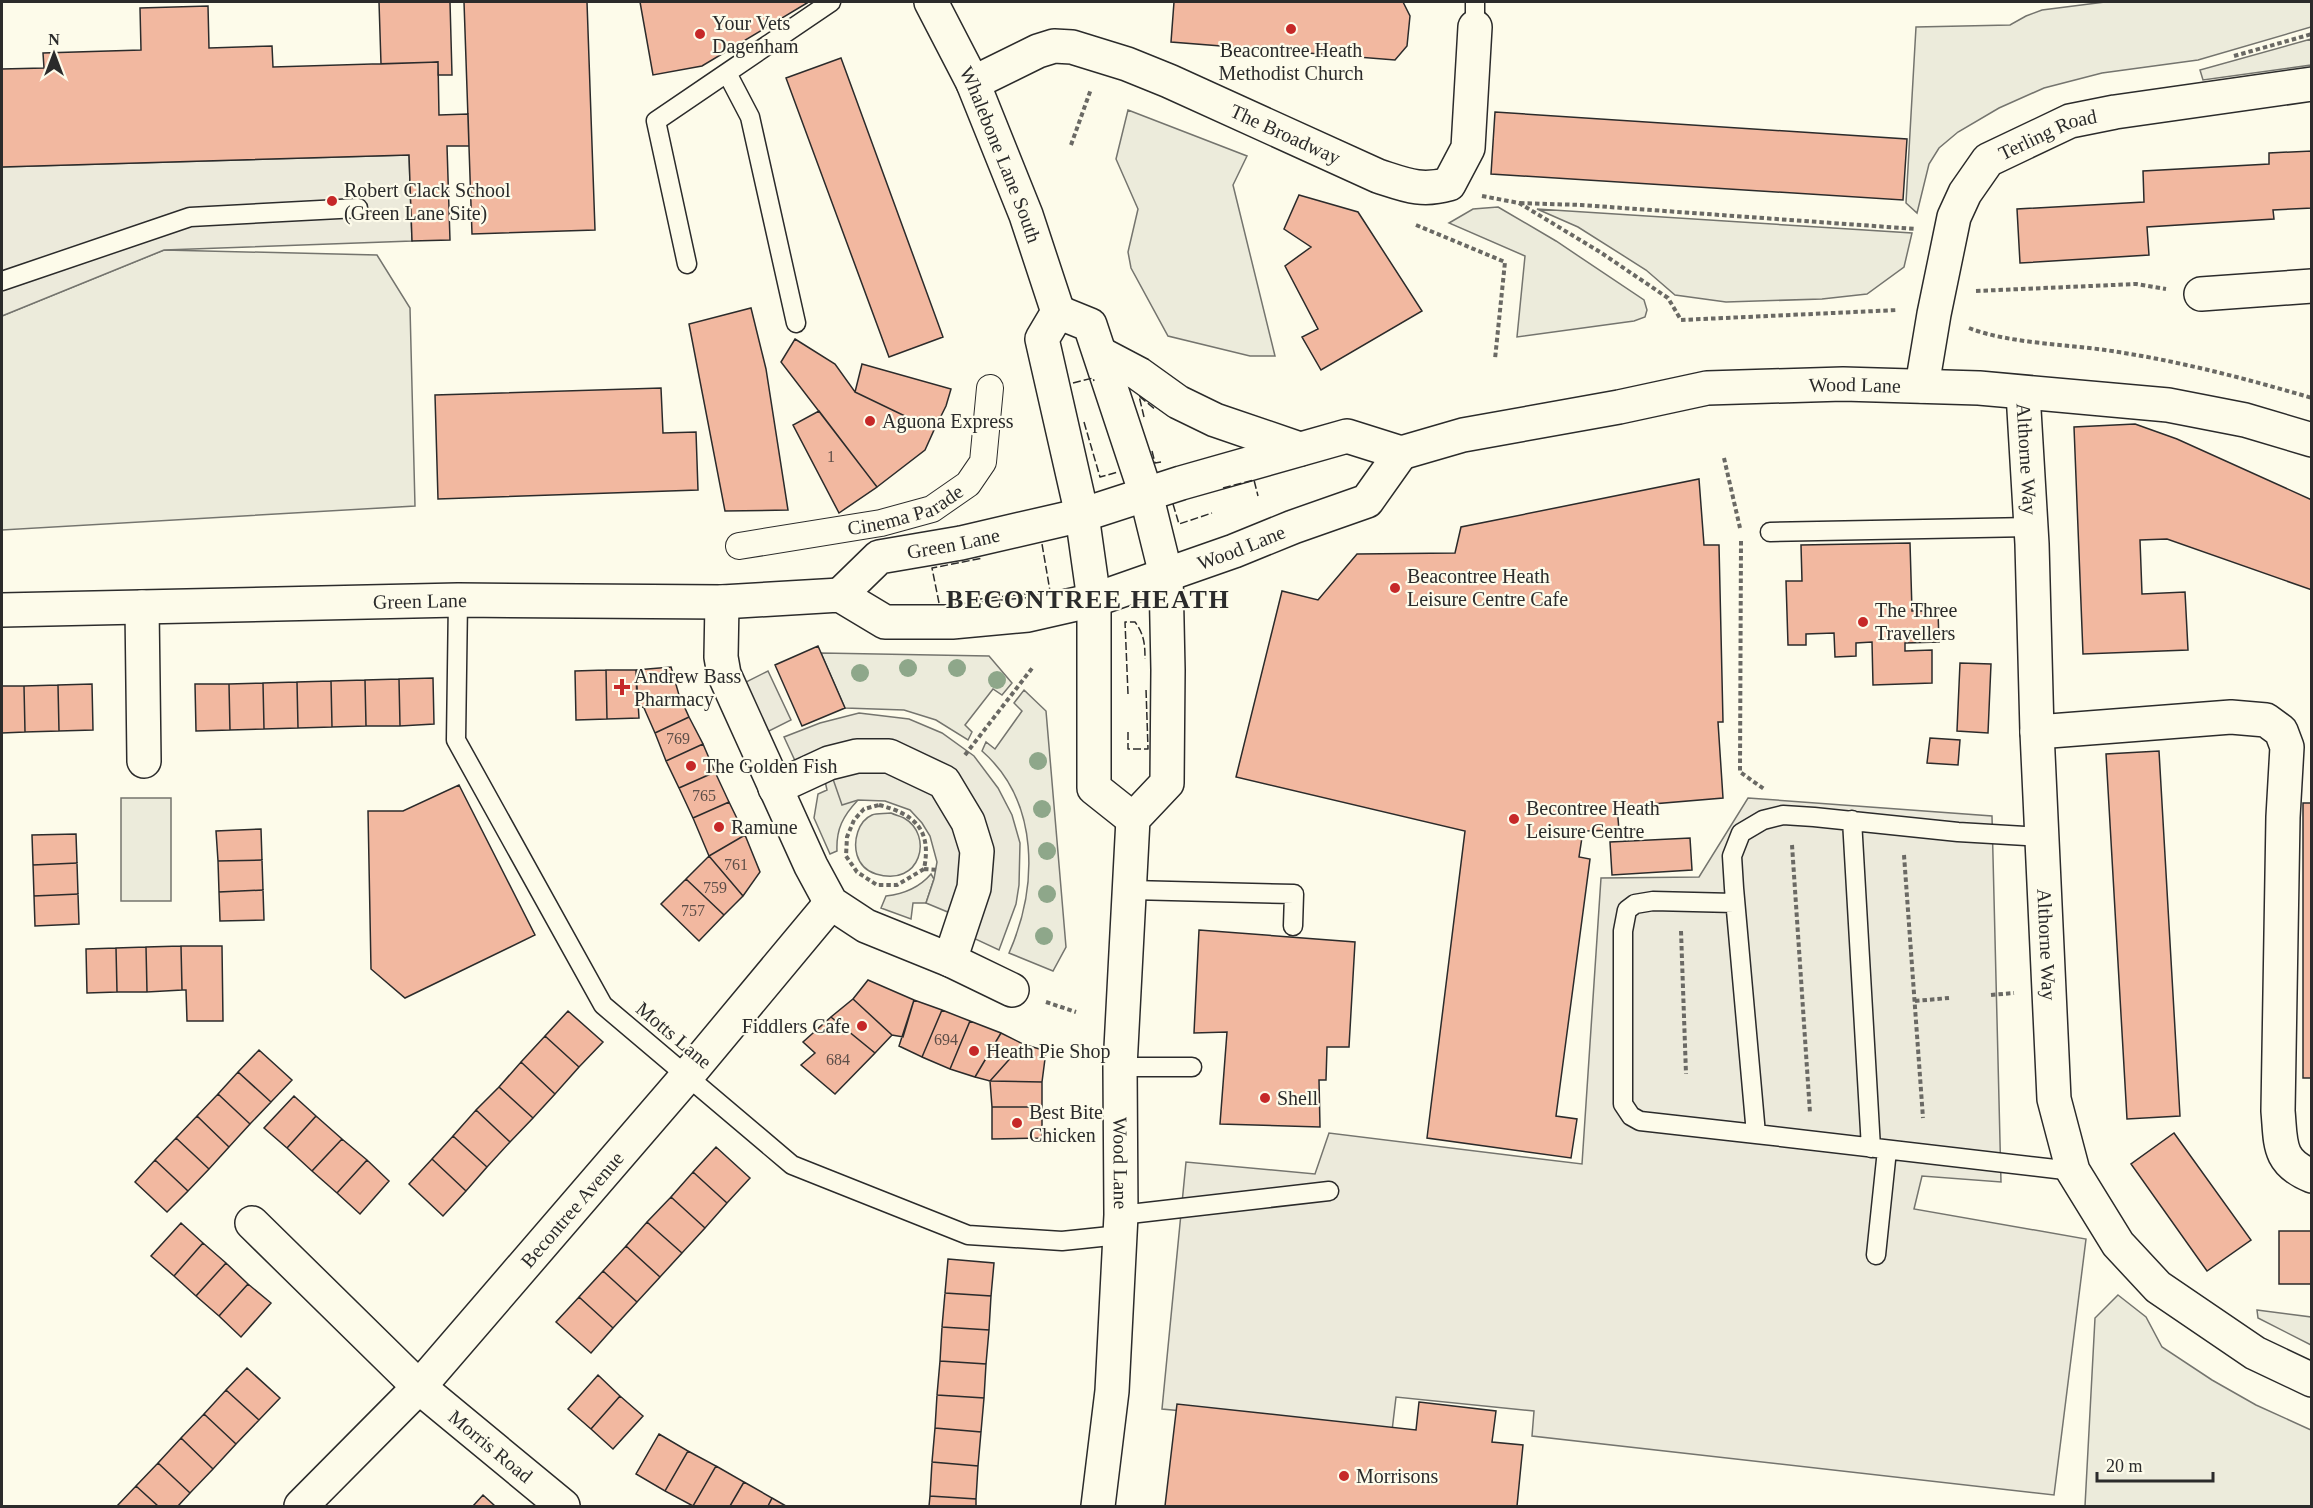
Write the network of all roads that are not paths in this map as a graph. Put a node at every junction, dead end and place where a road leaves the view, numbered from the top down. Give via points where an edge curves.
1 (831, 2) edge
2 (931, 2) edge
3 (1475, 14) edge
4 (727, 73) junction
5 (973, 83) junction
6 (2312, 84) edge
7 (358, 208) dead end
8 (687, 264) dead end
9 (2, 281) edge
10 (2312, 286) edge
11 (2201, 294) road end
12 (1058, 312) junction
13 (796, 323) dead end
14 (1101, 354) junction
15 (1922, 386) junction
16 (990, 387) dead end
17 (2023, 393) junction
18 (2312, 440) edge
19 (1300, 449) junction
20 (1401, 453) junction
21 (1146, 494) junction
22 (1082, 514) junction
23 (2031, 527) junction
24 (1770, 532) dead end
25 (739, 546) dead end
26 (1166, 575) junction
27 (840, 595) junction
28 (458, 600) junction
29 (1094, 600) junction
30 (722, 602) junction
31 (142, 607) junction
32 (2, 610) edge
33 (2037, 732) junction
34 (144, 761) dead end
35 (775, 788) junction
36 (1133, 819) junction
37 (1852, 820) junction
38 (2042, 837) junction
39 (1131, 890) junction
40 (831, 903) junction
41 (1734, 903) junction
42 (1293, 926) dead end
43 (950, 960) junction
44 (1012, 990) dead end
45 (1120, 1067) junction
46 (1192, 1067) dead end
47 (687, 1076) junction
48 (1756, 1134) junction
49 (1879, 1149) junction
50 (2073, 1171) junction
51 (2312, 1176) edge
52 (1329, 1191) dead end
53 (252, 1223) dead end
54 (1120, 1225) junction
55 (1876, 1255) dead end
56 (2312, 1380) edge
57 (419, 1387) junction
58 (301, 1506) edge
59 (563, 1506) edge
60 (1098, 1506) edge

1 - 4 lane
2 - 5 street, Whalebone Lane South
3 - 5 street, The Broadway via 1468,148 1449,184 1432,189 1378,176 1169,81 1072,47 1054,46
4 - 8 lane via 656,121
4 - 13 lane via 750,117
5 - 12 street, Whalebone Lane South via 1026,215
6 - 15 street, Terling Road via 2070,121 1988,160 1954,217
7 - 9 lane via 190,217
10 - 11 street
12 - 14 street via 1090,325
12 - 22 street via 1042,339
14 - 19 street via 1215,420
14 - 21 street
15 - 17 street, Wood Lane
15 - 20 street, Wood Lane via 1707,388 1463,435
16 - 25 street, Cinema Parade via 983,462 968,484 932,509 880,524
17 - 18 street, Wood Lane via 2168,405 2245,420
17 - 23 street, Althorne Way
19 - 20 street via 1347,436
19 - 21 street
20 - 26 street, Wood Lane via 1367,501
21 - 22 street, Green Lane
21 - 26 street
22 - 27 street, Green Lane via 961,543 879,557
22 - 29 street
23 - 24 lane
23 - 33 street, Althorne Way
26 - 29 street, Wood Lane
26 - 36 street via 1167,783
27 - 29 street via 885,622 952,622 1028,615
27 - 30 street, Green Lane
28 - 30 street, Green Lane
28 - 31 street, Green Lane
28 - 47 lane, Motts Lane via 456,740 603,1005
29 - 36 street via 1094,788
30 - 35 street via 724,674
31 - 32 street, Green Lane
31 - 34 street
33 - 38 street, Althorne Way
33 - 51 street via 2231,717 2266,720 2281,731 2287,747 2278,1111 2281,1151 2291,1164
35 - 40 street
35 - 43 street via 829,763 857,756 889,756 945,782 968,822 977,851 974,888
36 - 39 street, Wood Lane
37 - 38 lane
37 - 41 lane via 1783,815 1763,820 1741,833 1732,856
37 - 49 lane
38 - 50 street, Althorne Way via 2054,1099
39 - 42 lane via 1294,894
39 - 45 street, Wood Lane
40 - 43 street via 866,926
40 - 47 street, Becontree Avenue
41 - 48 lane
41 - 48 lane via 1653,901 1635,904 1627,910 1623,932 1623,1104 1640,1121
43 - 44 street
45 - 46 lane
45 - 54 street, Wood Lane
47 - 54 lane, Motts Lane via 792,1165 968,1235 1062,1241
47 - 57 street, Becontree Avenue
48 - 49 lane
49 - 50 lane
49 - 55 lane
50 - 56 street, Althorne Way via 2118,1244 2158,1287 2255,1353
52 - 54 lane, Motts Lane
53 - 57 street, Morris Road
54 - 60 street, Wood Lane via 1112,1391
57 - 58 street, Becontree Avenue
57 - 59 street, Morris Road

